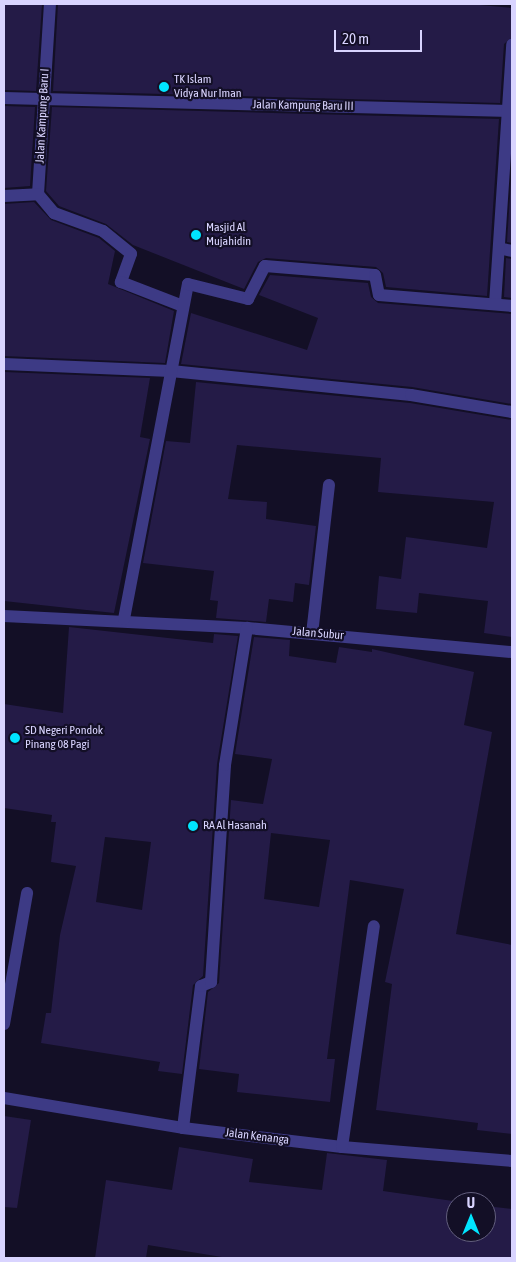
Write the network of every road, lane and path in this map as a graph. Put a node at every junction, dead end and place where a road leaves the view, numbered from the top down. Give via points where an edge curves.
1 (50, 4) edge
2 (512, 45) edge
3 (4, 98) edge
4 (43, 99) junction
5 (509, 111) edge
6 (38, 194) junction
7 (4, 196) edge
8 (499, 248) junction
9 (512, 251) edge
10 (495, 304) junction
11 (182, 306) junction
12 (512, 306) edge
13 (4, 364) edge
14 (170, 371) junction
15 (512, 412) edge
16 (330, 485) dead end
17 (4, 616) edge
18 (124, 619) junction
19 (247, 628) junction
20 (312, 634) junction
21 (512, 652) edge
22 (28, 893) dead end
23 (374, 926) dead end
24 (4, 1024) edge
25 (4, 1098) edge
26 (183, 1128) junction
27 (342, 1147) junction
28 (512, 1161) edge

1 - 4 street, Jalan Kampung Baru I
2 - 5 street
3 - 4 street, Jalan Kampung Baru III
4 - 5 street, Jalan Kampung Baru III
4 - 6 street, Jalan Kampung Baru I
5 - 8 street
6 - 7 street
6 - 11 street via 54,213 103,231 131,254 121,282
8 - 9 street
8 - 10 street
10 - 11 street via 379,295 375,275 265,266 248,299 188,284
10 - 12 street
11 - 14 street
13 - 14 street
14 - 15 street via 411,396
14 - 18 street
16 - 20 street
17 - 18 street, Jalan Subur
18 - 19 street, Jalan Subur
19 - 20 street, Jalan Subur
19 - 26 street via 225,765 212,982 201,986
20 - 21 street, Jalan Subur
22 - 24 street
23 - 27 street
25 - 26 street, Jalan Kenanga
26 - 27 street, Jalan Kenanga
27 - 28 street, Jalan Kenanga

